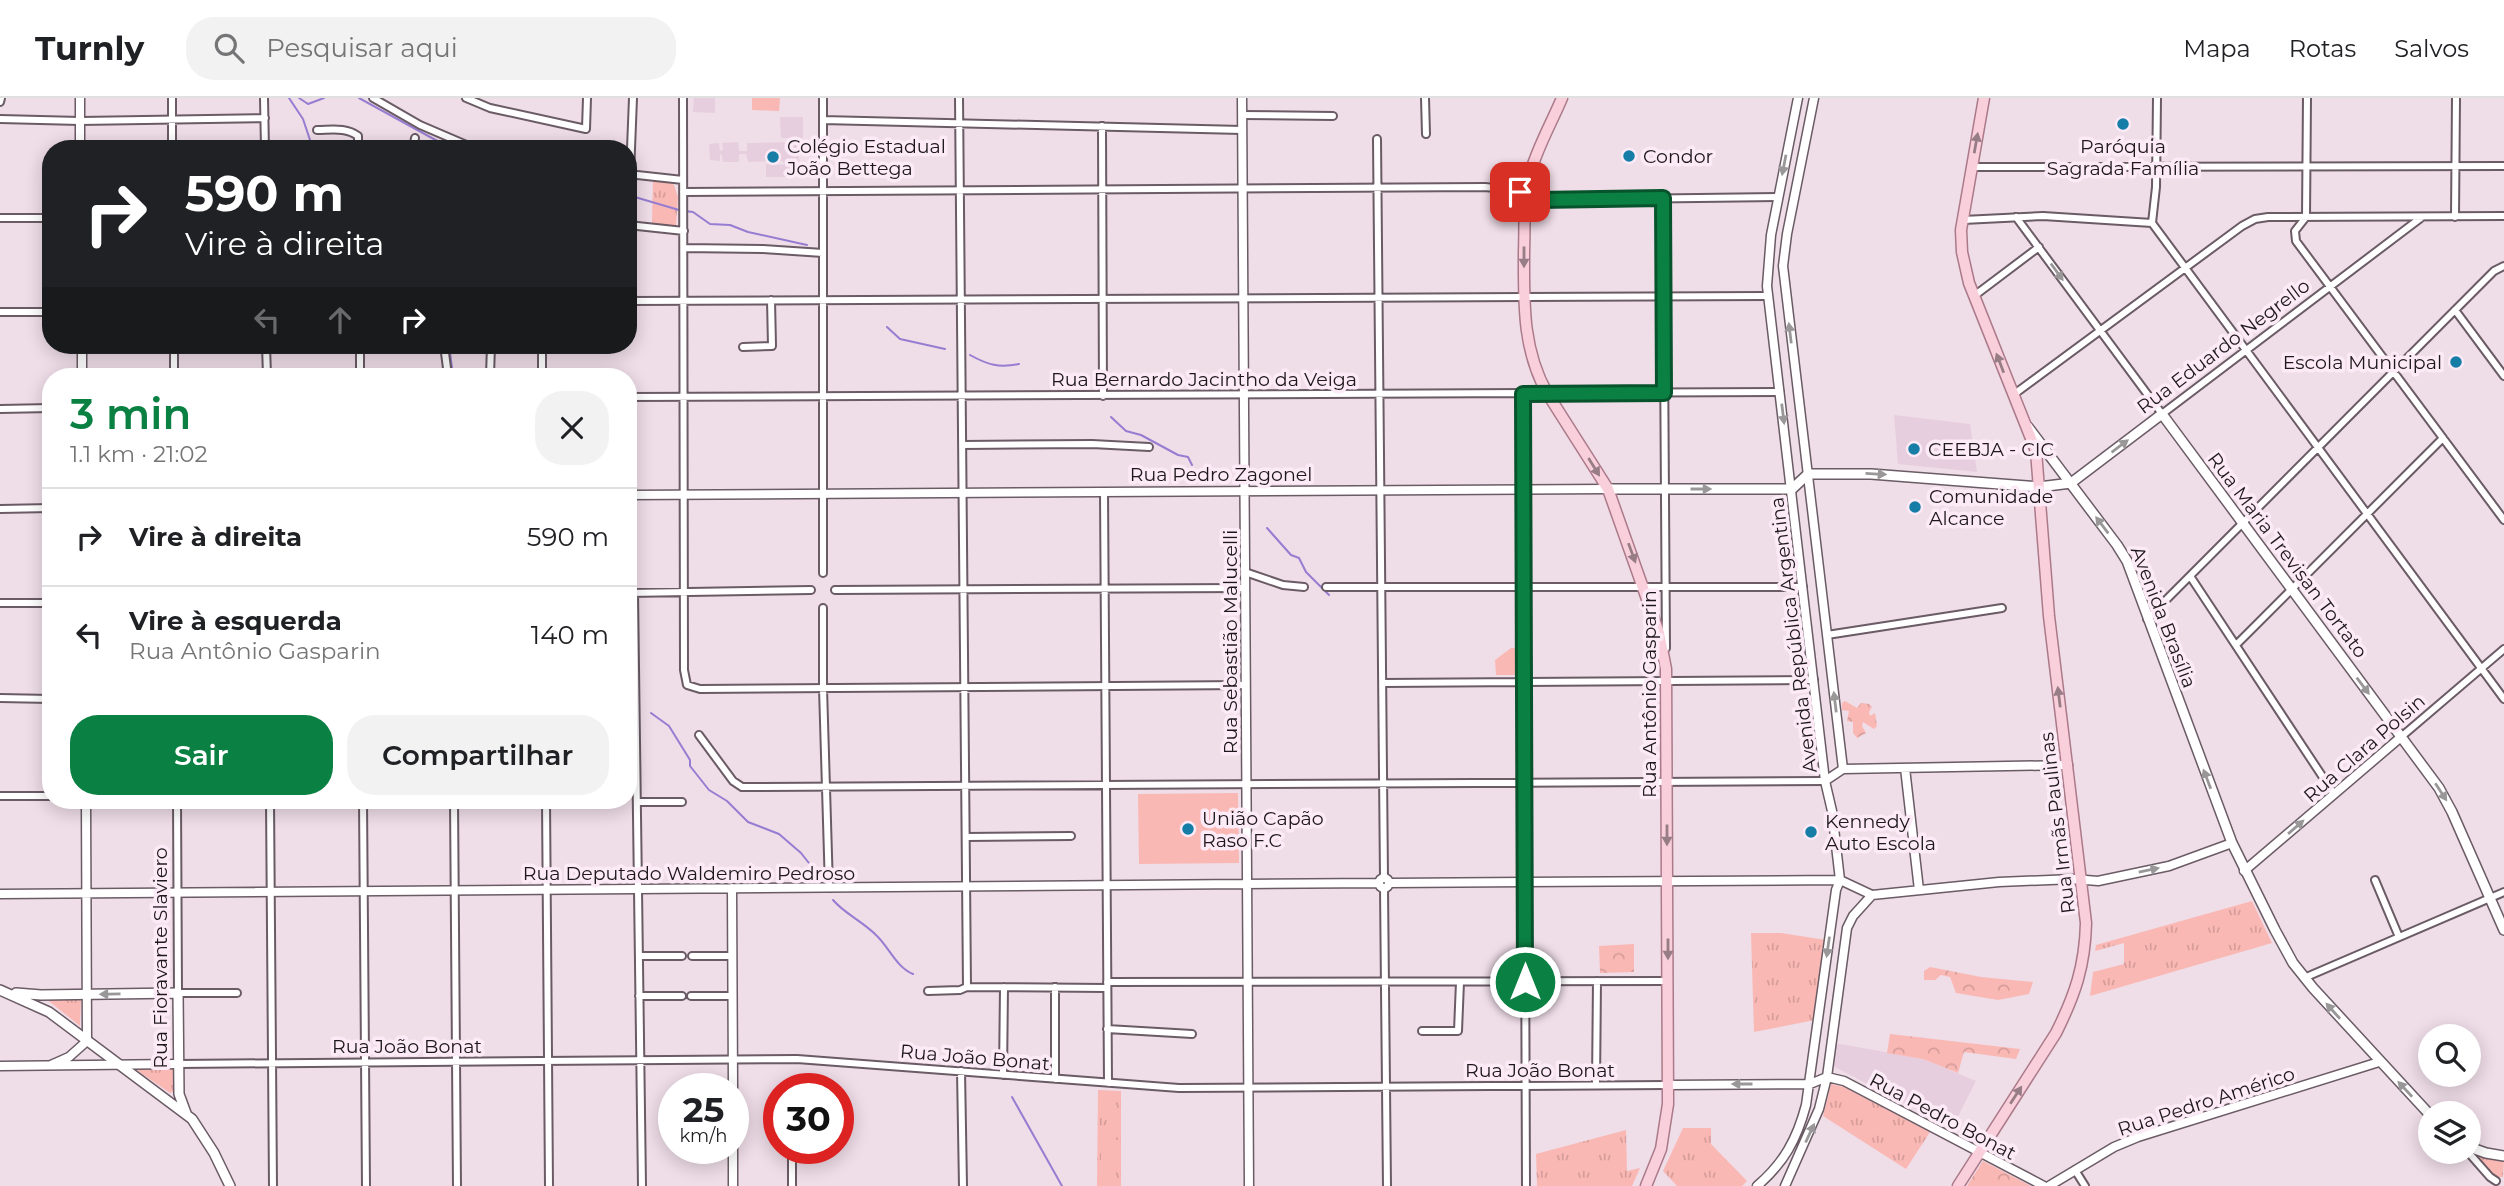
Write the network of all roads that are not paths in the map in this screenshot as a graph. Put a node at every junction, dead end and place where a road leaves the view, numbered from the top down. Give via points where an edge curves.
1 (80, 98) edge
2 (172, 98) edge
3 (264, 98) edge
4 (373, 98) edge
5 (587, 98) edge
6 (633, 98) edge
7 (683, 98) edge
8 (823, 98) edge
9 (959, 98) edge
10 (1242, 98) edge
11 (1425, 98) edge
12 (1562, 98) edge
13 (1798, 98) edge
14 (1814, 98) edge
15 (1984, 98) edge
16 (2157, 98) edge
17 (2307, 98) edge
18 (2456, 98) edge
19 (471, 99) edge
20 (1242, 115) junction
21 (1333, 116) dead end
22 (265, 118) junction
23 (0, 119) edge
24 (172, 119) junction
25 (823, 120) junction
26 (80, 121) junction
27 (960, 123) junction
28 (1102, 126) junction
29 (317, 130) dead end
30 (1242, 130) junction
31 (1426, 134) dead end
32 (1377, 139) dead end
33 (80, 140) edge
34 (172, 140) edge
35 (265, 140) edge
36 (358, 140) edge
37 (454, 140) edge
38 (631, 140) edge
39 (2306, 166) junction
40 (2456, 166) junction
41 (2504, 166) edge
42 (1972, 167) junction
43 (2156, 167) junction
44 (637, 175) edge
45 (684, 180) junction
46 (1379, 187) junction
47 (1243, 188) junction
48 (1102, 189) junction
49 (960, 190) junction
50 (823, 191) junction
51 (684, 192) junction
52 (1526, 195) junction
53 (1778, 197) junction
54 (1663, 198) junction
55 (2455, 216) junction
56 (2504, 216) edge
57 (2016, 217) junction
58 (2306, 217) junction
59 (2422, 217) junction
60 (0, 218) edge
61 (42, 218) edge
62 (1963, 220) junction
63 (2152, 223) junction
64 (637, 226) edge
65 (684, 231) junction
66 (2039, 247) junction
67 (684, 248) junction
68 (823, 253) junction
69 (2504, 266) edge
70 (2186, 268) junction
71 (2330, 287) junction
72 (1664, 296) junction
73 (1768, 296) junction
74 (1974, 296) junction
75 (1524, 297) junction
76 (1243, 298) junction
77 (1380, 298) junction
78 (961, 299) junction
79 (1103, 299) junction
80 (684, 300) junction
81 (771, 300) junction
82 (823, 300) junction
83 (637, 301) edge
84 (2455, 310) junction
85 (0, 312) edge
86 (42, 312) edge
87 (2100, 330) junction
88 (743, 346) dead end
89 (2246, 350) junction
90 (2393, 372) junction
91 (2504, 376) edge
92 (1780, 392) junction
93 (1547, 393) junction
94 (1664, 393) junction
95 (1380, 394) junction
96 (1523, 394) junction
97 (962, 395) junction
98 (1244, 395) junction
99 (2013, 395) junction
100 (823, 396) junction
101 (1103, 396) junction
102 (637, 397) edge
103 (684, 397) junction
104 (42, 408) edge
105 (0, 409) edge
106 (2162, 414) junction
107 (2027, 425) junction
108 (2443, 438) junction
109 (962, 445) junction
110 (1149, 447) dead end
111 (2318, 447) junction
112 (1808, 474) junction
113 (2071, 483) junction
114 (2039, 487) junction
115 (1608, 489) junction
116 (1665, 489) junction
117 (1791, 489) junction
118 (1524, 490) junction
119 (1245, 491) junction
120 (1381, 491) junction
121 (963, 492) junction
122 (1104, 492) junction
123 (684, 493) junction
124 (823, 493) junction
125 (637, 495) edge
126 (42, 508) edge
127 (0, 509) edge
128 (2367, 513) junction
129 (2504, 520) edge
130 (2243, 523) junction
131 (1245, 572) junction
132 (823, 573) dead end
133 (2190, 576) junction
134 (1304, 587) dead end
135 (1326, 587) dead end
136 (1382, 587) junction
137 (1524, 587) junction
138 (1644, 587) junction
139 (1665, 587) junction
140 (1803, 587) junction
141 (1245, 588) junction
142 (1105, 589) junction
143 (2292, 589) junction
144 (811, 590) dead end
145 (835, 590) dead end
146 (964, 590) junction
147 (684, 591) junction
148 (637, 593) edge
149 (0, 603) edge
150 (42, 603) edge
151 (823, 608) dead end
152 (2002, 608) dead end
153 (2147, 619) junction
154 (1827, 635) junction
155 (2236, 645) junction
156 (2504, 649) edge
157 (2481, 668) junction
158 (1666, 669) junction
159 (1814, 680) junction
160 (1666, 681) junction
161 (1524, 682) junction
162 (1383, 684) junction
163 (1246, 685) junction
164 (1105, 686) junction
165 (964, 687) junction
166 (823, 688) junction
167 (0, 698) edge
168 (42, 699) edge
169 (2504, 699) edge
170 (699, 735) dead end
171 (2401, 737) junction
172 (2068, 765) junction
173 (1905, 768) junction
174 (1843, 769) junction
175 (1667, 781) junction
176 (1825, 781) junction
177 (1525, 782) junction
178 (1384, 783) junction
179 (1247, 784) junction
180 (965, 785) junction
181 (1106, 785) junction
182 (826, 786) junction
183 (2334, 794) junction
184 (0, 796) edge
185 (42, 796) edge
186 (637, 802) edge
187 (682, 802) dead end
188 (86, 809) edge
189 (177, 809) edge
190 (270, 809) edge
191 (363, 809) edge
192 (454, 809) edge
193 (545, 809) edge
194 (636, 809) edge
195 (1071, 836) dead end
196 (966, 837) junction
197 (2232, 843) junction
198 (2244, 871) junction
199 (1840, 880) junction
200 (2082, 880) junction
201 (2375, 880) dead end
202 (1667, 881) junction
203 (1525, 882) junction
204 (1384, 883) junction
205 (1247, 884) junction
206 (1106, 885) junction
207 (966, 887) junction
208 (732, 888) junction
209 (829, 888) junction
210 (638, 889) junction
211 (546, 890) junction
212 (1919, 890) junction
213 (364, 891) junction
214 (455, 891) junction
215 (271, 892) junction
216 (2504, 892) edge
217 (177, 893) junction
218 (0, 894) edge
219 (86, 894) junction
220 (1872, 895) junction
221 (2490, 898) junction
222 (2504, 930) edge
223 (2399, 937) junction
224 (639, 956) junction
225 (682, 956) dead end
226 (692, 956) dead end
227 (732, 956) junction
228 (2304, 978) junction
229 (1597, 981) junction
230 (1668, 981) junction
231 (1248, 982) junction
232 (1385, 982) junction
233 (1461, 982) junction
234 (1525, 982) junction
235 (1107, 985) junction
236 (967, 987) junction
237 (1004, 987) junction
238 (1055, 987) junction
239 (1, 990) edge
240 (928, 991) dead end
241 (178, 993) junction
242 (237, 993) dead end
243 (41, 995) junction
244 (87, 995) junction
245 (639, 996) junction
246 (682, 996) dead end
247 (691, 996) dead end
248 (732, 996) junction
249 (49, 1012) junction
250 (1107, 1029) junction
251 (1422, 1031) dead end
252 (1192, 1034) dead end
253 (88, 1041) junction
254 (640, 1060) junction
255 (733, 1060) junction
256 (548, 1061) junction
257 (365, 1062) junction
258 (456, 1062) junction
259 (2379, 1062) junction
260 (272, 1063) junction
261 (119, 1064) junction
262 (178, 1064) junction
263 (51, 1065) junction
264 (0, 1066) edge
265 (961, 1071) junction
266 (733, 1073) edge
267 (1003, 1075) junction
268 (1827, 1077) junction
269 (1055, 1079) junction
270 (1108, 1083) junction
271 (1810, 1084) junction
272 (1595, 1085) junction
273 (1668, 1085) junction
274 (1526, 1086) junction
275 (1386, 1087) junction
276 (1248, 1088) junction
277 (179, 1094) junction
278 (161, 1096) junction
279 (2418, 1102) edge
280 (186, 1114) junction
281 (1980, 1152) junction
282 (2481, 1152) edge
283 (2504, 1156) edge
284 (733, 1164) edge
285 (792, 1164) edge
286 (2480, 1164) edge
287 (2075, 1170) junction
288 (2497, 1181) dead end
289 (230, 1186) edge
290 (273, 1186) edge
291 (366, 1186) edge
292 (457, 1186) edge
293 (549, 1186) edge
294 (642, 1186) edge
295 (733, 1186) edge
296 (792, 1186) edge
297 (963, 1186) edge
298 (1249, 1186) edge
299 (1387, 1186) edge
300 (1526, 1186) edge
301 (1646, 1186) edge
302 (1757, 1186) edge
303 (1785, 1186) edge
304 (1958, 1186) edge
305 (2047, 1186) edge
306 (2085, 1186) edge

1 - 26 street
2 - 24 street
3 - 22 street
4 - 37 street
5 - 19 street via 586,129 491,108
6 - 38 street
7 - 45 street
8 - 25 street
9 - 27 street
10 - 20 street, Rua Sebastião Malucelli
11 - 31 street
12 - 52 main road via 1535,158
13 -> 53 street, Avenida República Argentina
112 -> 14 street, Avenida República Argentina via 1783,266
42 -> 15 main road, Avenida Brasília
16 - 43 street
17 - 39 street
18 - 40 street
20 - 21 street
20 - 30 street, Rua Sebastião Malucelli
22 - 24 street
22 - 35 street
23 - 26 street
24 - 26 street
24 - 34 street
25 - 27 street
25 - 50 street
26 - 33 street
27 - 28 street
27 - 49 street
28 - 30 street
28 - 48 street
29 - 36 street via 344,130
30 - 47 street, Rua Sebastião Malucelli
32 - 46 street
39 - 40 street
39 - 43 street
39 - 58 street
40 - 41 street
40 - 55 street
42 - 43 street
42 - 62 main road, Avenida Brasília
43 - 63 street
44 - 45 street
45 - 51 street
46 - 47 street
46 - 52 street via 1501,187
46 - 77 street
47 - 48 street
47 - 76 street, Rua Sebastião Malucelli
48 - 49 street
48 - 79 street
49 - 50 street
49 - 78 street
50 - 51 street
50 - 68 street
51 - 65 street
52 - 54 street via 1538,200
52 -> 75 main road
53 - 54 street
53 - 73 street, Avenida República Argentina via 1768,260
54 - 72 street, Rua Antônio Gasparin
55 - 56 street
55 - 59 street
57 - 62 street
57 - 63 street
57 - 66 street, Rua Maria Trevisan Tortato
58 - 59 street
58 - 70 street via 2255,219
58 - 71 street via 2295,231 2296,241
59 - 71 street, Rua Eduardo Negrello
60 - 61 street
62 - 74 main road, Avenida Brasília via 1962,252
63 - 70 street
64 - 65 street
65 - 67 street
66 - 74 street
66 -> 87 street, Rua Maria Trevisan Tortato
67 - 68 street
67 - 80 street
68 - 82 street
69 - 84 street
70 - 87 street
70 - 89 street
71 - 89 street, Rua Eduardo Negrello
71 - 90 street
72 - 73 street
72 - 75 street
72 - 94 street, Rua Antônio Gasparin
73 - 92 street, Avenida República Argentina
99 -> 74 main road, Avenida Brasília
75 - 77 street
75 - 93 main road via 1529,349
76 - 77 street
76 - 79 street
76 - 98 street, Rua Sebastião Malucelli
77 - 95 street
78 - 79 street
78 - 82 street
78 - 97 street
79 - 101 street
80 - 81 street
80 - 83 street
80 - 103 street
81 - 82 street
81 - 88 street via 772,346
82 - 100 street
84 - 90 street
84 - 91 street
85 - 86 street
87 - 99 street
87 - 106 street, Rua Maria Trevisan Tortato
89 - 106 street, Rua Eduardo Negrello
89 - 111 street
90 - 108 street
90 - 111 street
92 - 94 street, Rua Bernardo Jacintho da Veiga
92 -> 117 street, Avenida República Argentina
93 - 94 street, Rua Bernardo Jacintho da Veiga
93 - 96 street, Rua Bernardo Jacintho da Veiga
93 -> 115 main road
94 - 116 street, Rua Antônio Gasparin
95 - 96 street, Rua Bernardo Jacintho da Veiga
95 - 98 street, Rua Bernardo Jacintho da Veiga
95 - 120 street
96 - 118 street
97 - 100 street, Rua Bernardo Jacintho da Veiga
97 - 101 street, Rua Bernardo Jacintho da Veiga
97 - 109 street
98 - 101 street, Rua Bernardo Jacintho da Veiga
98 - 119 street, Rua Sebastião Malucelli
99 - 107 main road, Avenida Brasília
100 - 103 street, Rua Bernardo Jacintho da Veiga
100 - 124 street
102 - 103 street, Rua Bernardo Jacintho da Veiga
103 - 123 street
104 - 105 street
113 -> 106 main road, Rua Eduardo Negrello
106 - 130 main road, Rua Maria Trevisan Tortato
107 - 113 main road, Avenida Brasília
107 - 114 main road, Rua Irmãs Paulinas via 2036,451
108 - 128 street
108 - 129 street
109 - 110 street
109 - 121 street
111 - 128 street
111 - 130 street
112 -> 114 main road via 1871,474
112 - 117 main road
112 - 154 street, Avenida República Argentina
113 - 114 main road
153 -> 113 main road, Avenida Brasília via 2127,561
172 -> 114 main road, Rua Irmãs Paulinas
115 - 116 main road, Rua Pedro Zagonel
115 - 118 street, Rua Pedro Zagonel
115 -> 138 main road
116 -> 117 main road, Rua Pedro Zagonel
116 - 139 street, Rua Antônio Gasparin
117 - 140 street, Avenida República Argentina
118 - 120 street, Rua Pedro Zagonel
118 - 137 street
119 - 120 street, Rua Pedro Zagonel
119 - 122 street, Rua Pedro Zagonel
119 - 131 street, Rua Sebastião Malucelli
120 - 136 street
121 - 122 street, Rua Pedro Zagonel
121 - 124 street, Rua Pedro Zagonel
121 - 146 street
122 - 142 street
123 - 124 street, Rua Pedro Zagonel
123 - 125 street, Rua Pedro Zagonel
123 - 147 street
124 - 132 street
126 - 127 street
128 - 143 street
128 - 157 street
130 - 133 street
130 - 143 main road, Rua Maria Trevisan Tortato
131 - 134 street
131 - 141 street, Rua Sebastião Malucelli
133 - 153 street
133 - 155 street
135 - 136 street
136 - 137 street
136 - 162 street
137 - 138 street
137 - 161 street
138 - 139 street
138 - 158 main road via 1660,633
139 - 140 street
139 - 158 street, Rua Antônio Gasparin
140 - 159 street, Avenida República Argentina
141 - 142 street
141 - 163 street, Rua Sebastião Malucelli
142 - 146 street
142 - 164 street
143 - 155 street
143 -> 171 main road, Rua Maria Trevisan Tortato
144 - 147 street
145 - 146 street
146 - 165 street
147 - 148 street
147 - 166 street via 687,685 700,689
149 - 150 street
151 - 166 street
152 - 154 street
197 -> 153 main road, Avenida Brasília
174 -> 154 street, Avenida República Argentina
155 - 183 street
156 - 157 street, Rua Clara Polsin
157 - 169 street
157 - 171 street, Rua Clara Polsin
158 - 160 main road, Rua Antônio Gasparin
159 - 160 street
159 - 176 street, Avenida República Argentina
160 - 161 street
160 - 175 main road, Rua Antônio Gasparin
161 - 162 street
161 - 177 street
162 - 178 street
163 - 164 street
163 - 179 street, Rua Sebastião Malucelli
164 - 165 street
164 - 181 street
165 - 166 street
165 - 180 street
166 - 182 street
167 - 168 street
170 - 182 street via 733,781 743,787
171 - 183 street, Rua Clara Polsin
171 -> 221 main road, Rua Maria Trevisan Tortato via 2446,800
172 - 173 street
172 - 200 main road, Rua Irmãs Paulinas
173 - 174 street
173 - 212 street
174 - 176 street
175 - 176 street
175 - 177 street
175 -> 202 main road, Rua Antônio Gasparin
176 - 199 street, Avenida República Argentina
177 - 178 street
177 - 203 street
178 - 179 street
178 - 204 street
179 - 181 street
179 - 205 street, Rua Sebastião Malucelli
180 - 181 street
180 - 182 street
180 - 196 street
181 - 206 street
182 - 209 street
198 -> 183 street, Rua Clara Polsin
184 - 185 street
186 - 187 street
188 - 219 street
189 - 217 street, Rua Fioravante Slaviero
190 - 215 street
191 - 213 street
192 - 214 street
193 - 211 street
194 - 210 street
195 - 196 street
196 - 207 street
197 - 198 main road, Avenida Brasília
200 -> 197 street via 2098,881 2169,866
198 - 228 main road, Avenida Brasília
199 - 202 street, Rua Deputado Waldemiro Pedroso
199 - 220 street
199 -> 271 street, Avenida República Argentina
200 - 212 street
281 -> 200 main road, Rua Irmãs Paulinas via 2056,1033 2077,986 2086,941
201 - 223 street
202 - 203 street, Rua Deputado Waldemiro Pedroso
202 -> 230 main road, Rua Antônio Gasparin
203 - 204 street, Rua Deputado Waldemiro Pedroso
203 - 234 street
204 - 205 street, Rua Deputado Waldemiro Pedroso
204 - 232 street
205 - 206 street, Rua Deputado Waldemiro Pedroso
205 - 231 street, Rua Sebastião Malucelli
206 - 207 street, Rua Deputado Waldemiro Pedroso
206 - 235 street
207 - 209 street, Rua Deputado Waldemiro Pedroso
207 - 236 street
208 - 209 street, Rua Deputado Waldemiro Pedroso
208 - 210 street, Rua Deputado Waldemiro Pedroso
208 - 227 street
210 - 211 street, Rua Deputado Waldemiro Pedroso
210 - 224 street
211 - 214 street, Rua Deputado Waldemiro Pedroso
211 - 256 street
212 - 220 street
213 - 214 street, Rua Deputado Waldemiro Pedroso
213 - 215 street, Rua Deputado Waldemiro Pedroso
213 - 257 street
214 - 258 street
215 - 217 street, Rua Deputado Waldemiro Pedroso
215 - 260 street
216 - 221 street
217 - 219 street, Rua Deputado Waldemiro Pedroso
217 - 241 street, Rua Fioravante Slaviero
218 - 219 street, Rua Deputado Waldemiro Pedroso
219 - 244 street
220 - 268 street via 1847,928
221 - 222 main road, Rua Maria Trevisan Tortato
221 - 223 street
223 - 228 street
224 - 225 street
224 - 245 street
226 - 227 street
227 - 248 street
259 -> 228 main road, Avenida Brasília
229 - 230 street
229 - 234 street
229 - 272 street
230 - 273 main road, Rua Antônio Gasparin
231 - 232 street
231 - 235 street
231 - 276 street, Rua Sebastião Malucelli
232 - 233 street
232 - 275 street
233 - 234 street
233 - 251 street via 1458,1031
234 - 274 street
235 - 238 street
235 - 250 street
236 - 237 street
236 - 240 street
237 - 238 street
237 - 267 street
238 - 269 street
239 - 243 main road
239 - 249 main road
241 - 242 street
241 -> 244 main road
241 - 262 main road, Rua Fioravante Slaviero
243 - 244 main road
243 - 249 main road
244 - 253 street
245 - 246 street
245 - 254 street
247 - 248 street
248 - 255 street
249 - 253 main road
250 - 252 street
250 - 270 street
253 - 261 main road
253 - 263 street
254 - 255 street, Rua João Bonat
254 - 256 street, Rua João Bonat
254 - 294 street
255 - 265 street, Rua João Bonat via 814,1060
255 - 266 street
256 - 258 street, Rua João Bonat
256 - 293 street
257 - 258 street, Rua João Bonat
257 - 260 street, Rua João Bonat
257 - 291 street
258 - 292 street
279 -> 259 main road, Avenida Brasília
259 - 287 street, Rua Pedro Américo via 2138,1137
260 - 262 street, Rua João Bonat
260 - 290 street
261 - 262 street, Rua João Bonat
261 - 263 street, Rua João Bonat
261 - 278 main road
262 - 277 main road, Rua Fioravante Slaviero
263 - 264 street, Rua João Bonat
265 - 267 street, Rua João Bonat
265 - 297 street
267 - 269 street, Rua João Bonat
268 - 271 street, Rua João Bonat
268 - 281 street, Rua Pedro Bonat via 1844,1081
303 -> 268 street via 1816,1119
269 - 270 street, Rua João Bonat
270 - 276 street, Rua João Bonat
271 -> 273 street, Rua João Bonat
271 - 302 street, Avenida República Argentina via 1801,1122 1781,1164
272 - 273 street, Rua João Bonat
272 - 274 street, Rua João Bonat
273 - 301 main road, Rua Antônio Gasparin via 1663,1140
274 - 275 street, Rua João Bonat
274 - 300 street
275 - 276 street, Rua João Bonat
275 - 299 street
276 - 298 street, Rua Sebastião Malucelli
277 - 278 main road
277 - 280 main road, Rua Fioravante Slaviero
278 - 280 main road
280 - 289 main road via 208,1142
281 - 304 main road, Rua Irmãs Paulinas
281 - 305 street, Rua Pedro Bonat
282 - 283 main road
284 - 295 street
285 - 296 street
286 - 288 street
287 - 305 street, Rua Pedro Américo
287 - 306 street

